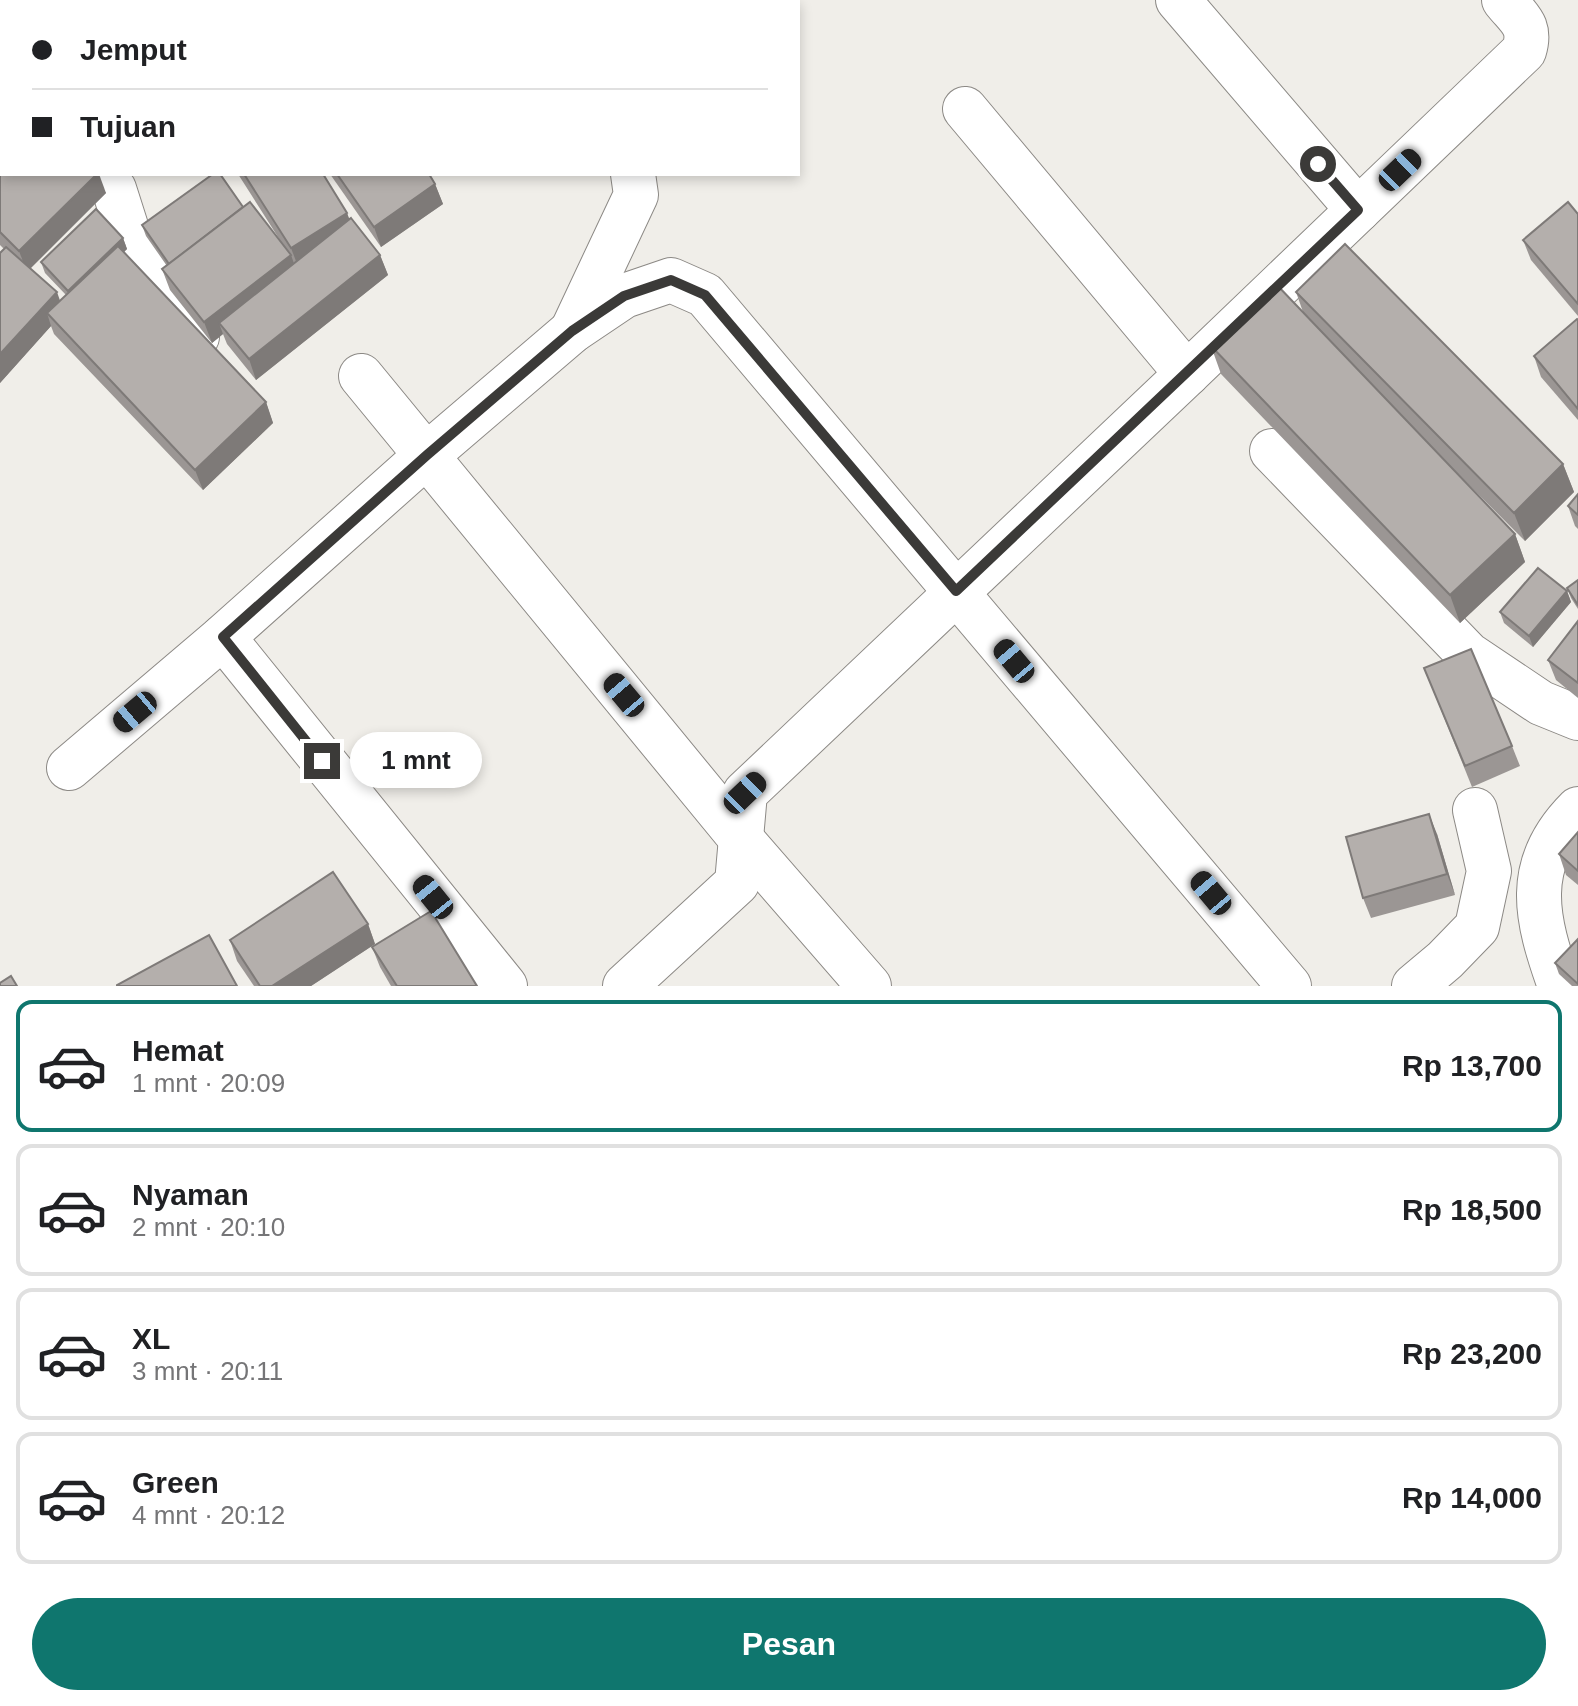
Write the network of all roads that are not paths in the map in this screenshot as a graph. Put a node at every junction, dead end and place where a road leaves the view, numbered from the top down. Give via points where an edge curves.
1 (1178, 0) edge
2 (1504, 0) edge
3 (965, 109) dead end
4 (633, 176) edge
5 (116, 179) edge
6 (1358, 210) junction
7 (572, 331) junction
8 (197, 337) edge
9 (1187, 374) junction
10 (361, 376) dead end
11 (1272, 451) dead end
12 (427, 455) junction
13 (956, 591) junction
14 (223, 637) junction
15 (1578, 718) edge
16 (69, 768) dead end
17 (1578, 809) edge
18 (1475, 810) dead end
19 (742, 840) junction
20 (505, 986) edge
21 (625, 986) edge
22 (869, 986) edge
23 (1289, 986) edge
24 (1414, 986) edge
25 (1560, 986) edge

1 - 6 street
2 - 6 street via 1523,23 1528,36 1524,51
3 - 9 street
4 - 7 street via 636,195
5 - 8 street via 128,233 156,283
6 - 9 street
7 - 12 street
7 - 13 street via 624,296 671,280 705,295
9 - 13 street
10 - 12 street
11 - 15 street via 1468,654 1541,703
12 - 14 street
12 - 19 street
13 - 19 street via 745,793
13 - 23 street
14 - 16 street
14 - 20 street
17 - 25 street via 1543,858 1538,890
18 - 24 street via 1489,871 1477,927
19 - 21 street via 737,883
19 - 22 street

